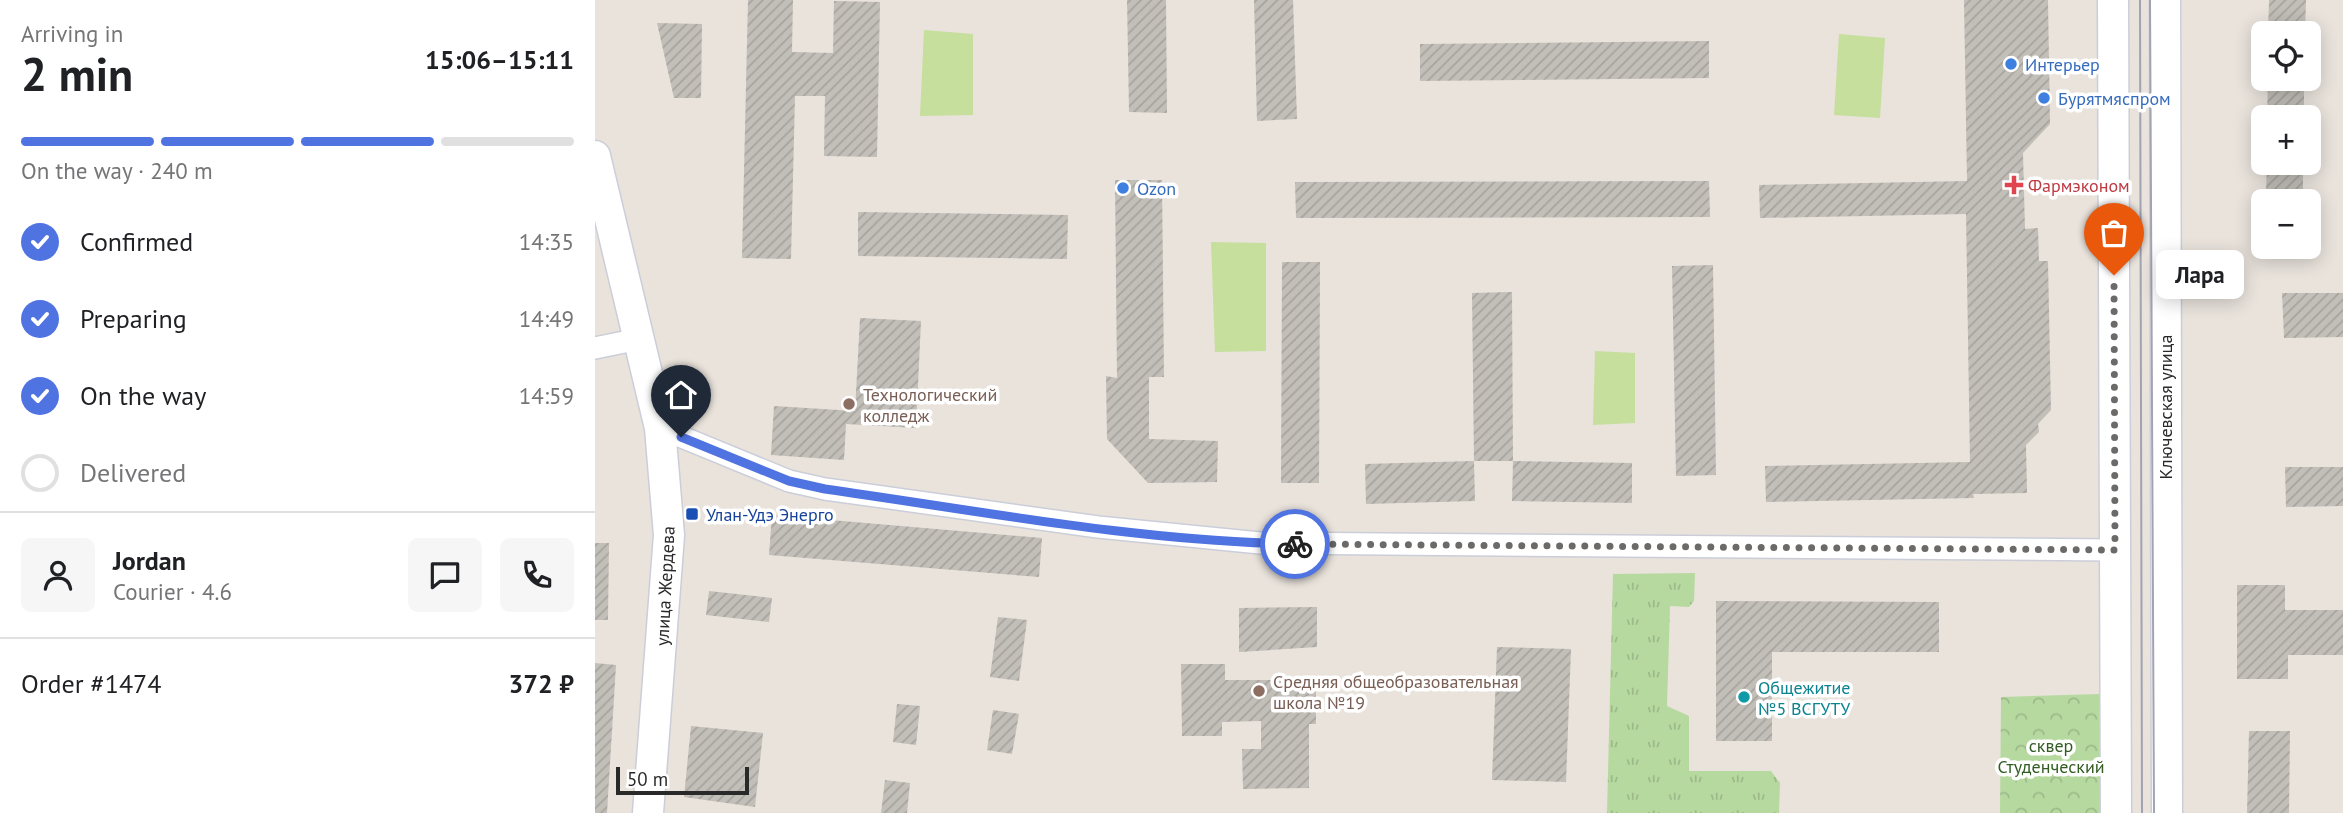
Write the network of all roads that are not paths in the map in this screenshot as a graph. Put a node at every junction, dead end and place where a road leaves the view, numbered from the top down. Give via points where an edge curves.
1 (2113, 0) edge
2 (2165, 0) edge
3 (595, 156) edge
4 (639, 339) junction
5 (595, 348) edge
6 (660, 429) junction
7 (2115, 550) junction
8 (648, 813) edge
9 (2116, 813) edge
10 (2167, 813) edge

1 - 7 main road
2 - 10 main road, Ключевская улица
3 - 4 main road, улица Жердева
4 - 5 street
4 - 6 main road, улица Жердева
6 - 7 street via 789,481 825,489 1098,527 1260,543
6 - 8 main road, улица Жердева via 669,535
7 - 9 main road

